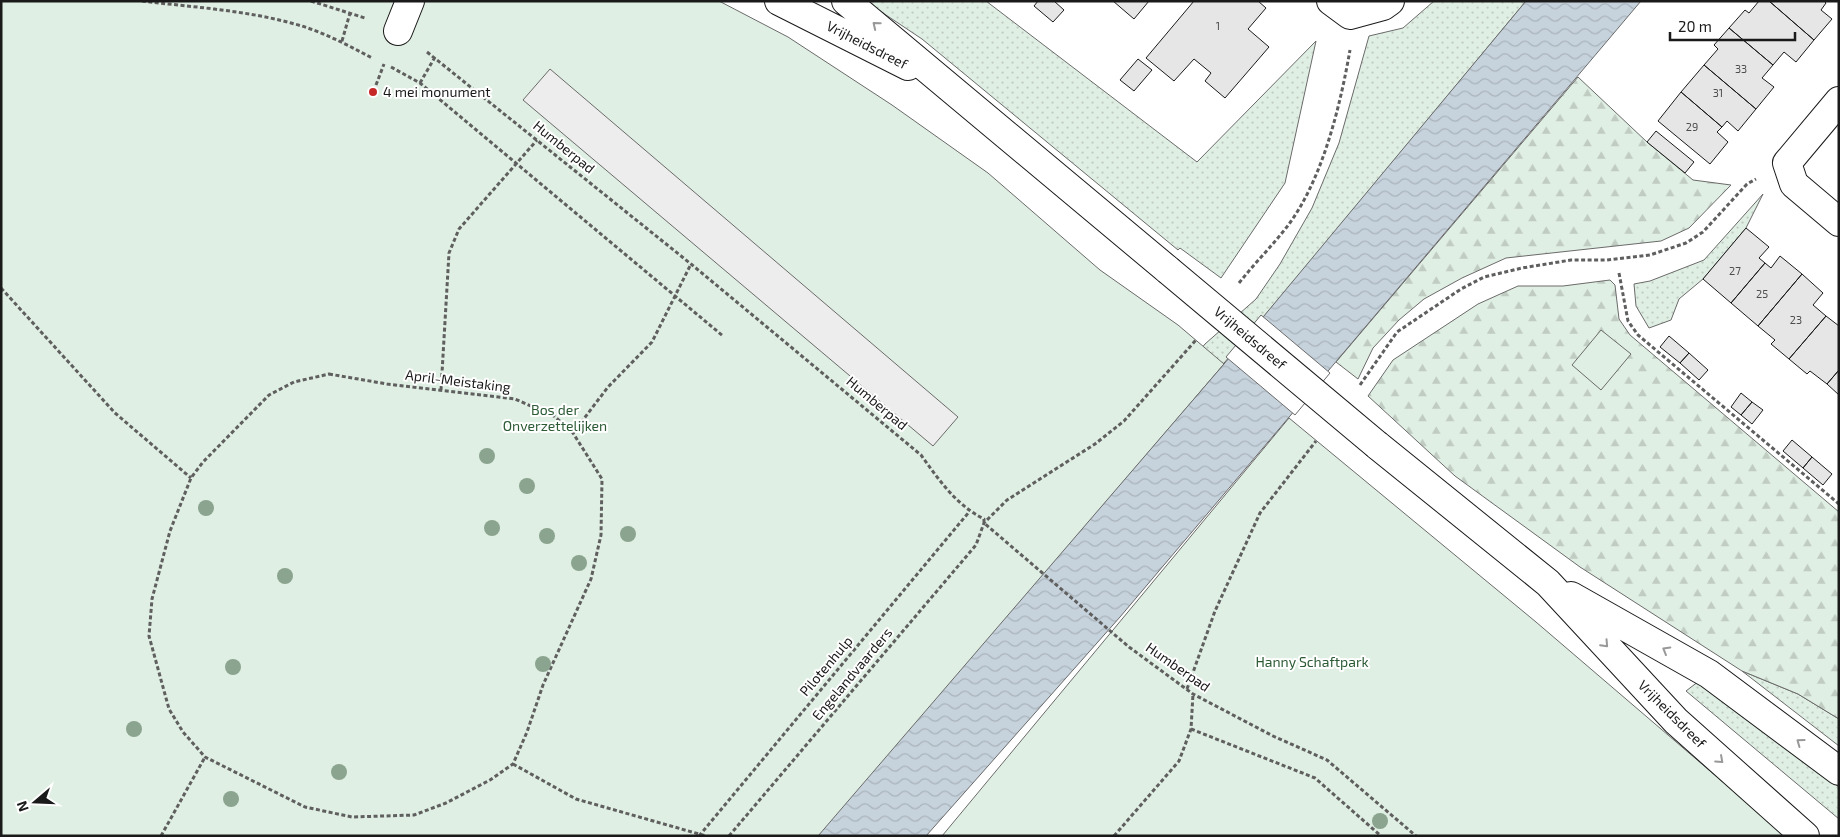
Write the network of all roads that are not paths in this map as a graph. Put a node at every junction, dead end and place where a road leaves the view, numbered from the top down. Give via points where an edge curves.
1 (410, 1) edge
2 (780, 1) edge
3 (846, 1) edge
4 (1390, 1) edge
5 (1341, 8) edge
6 (398, 32) road end
7 (954, 89) junction
8 (1839, 101) edge
9 (1839, 222) edge
10 (1548, 583) junction
11 (1839, 770) edge
12 (1805, 836) edge

1 - 6 main road
2 - 7 main road, Vrijheidsdreef
7 -> 3 main road, Vrijheidsdreef
4 - 5 main road via 1383,6
7 - 10 main road, Vrijheidsdreef, bridge via 1377,445
8 - 9 main road via 1787,163 1794,184
11 -> 10 main road, Vrijheidsdreef via 1709,674
10 -> 12 main road, Vrijheidsdreef via 1676,721

